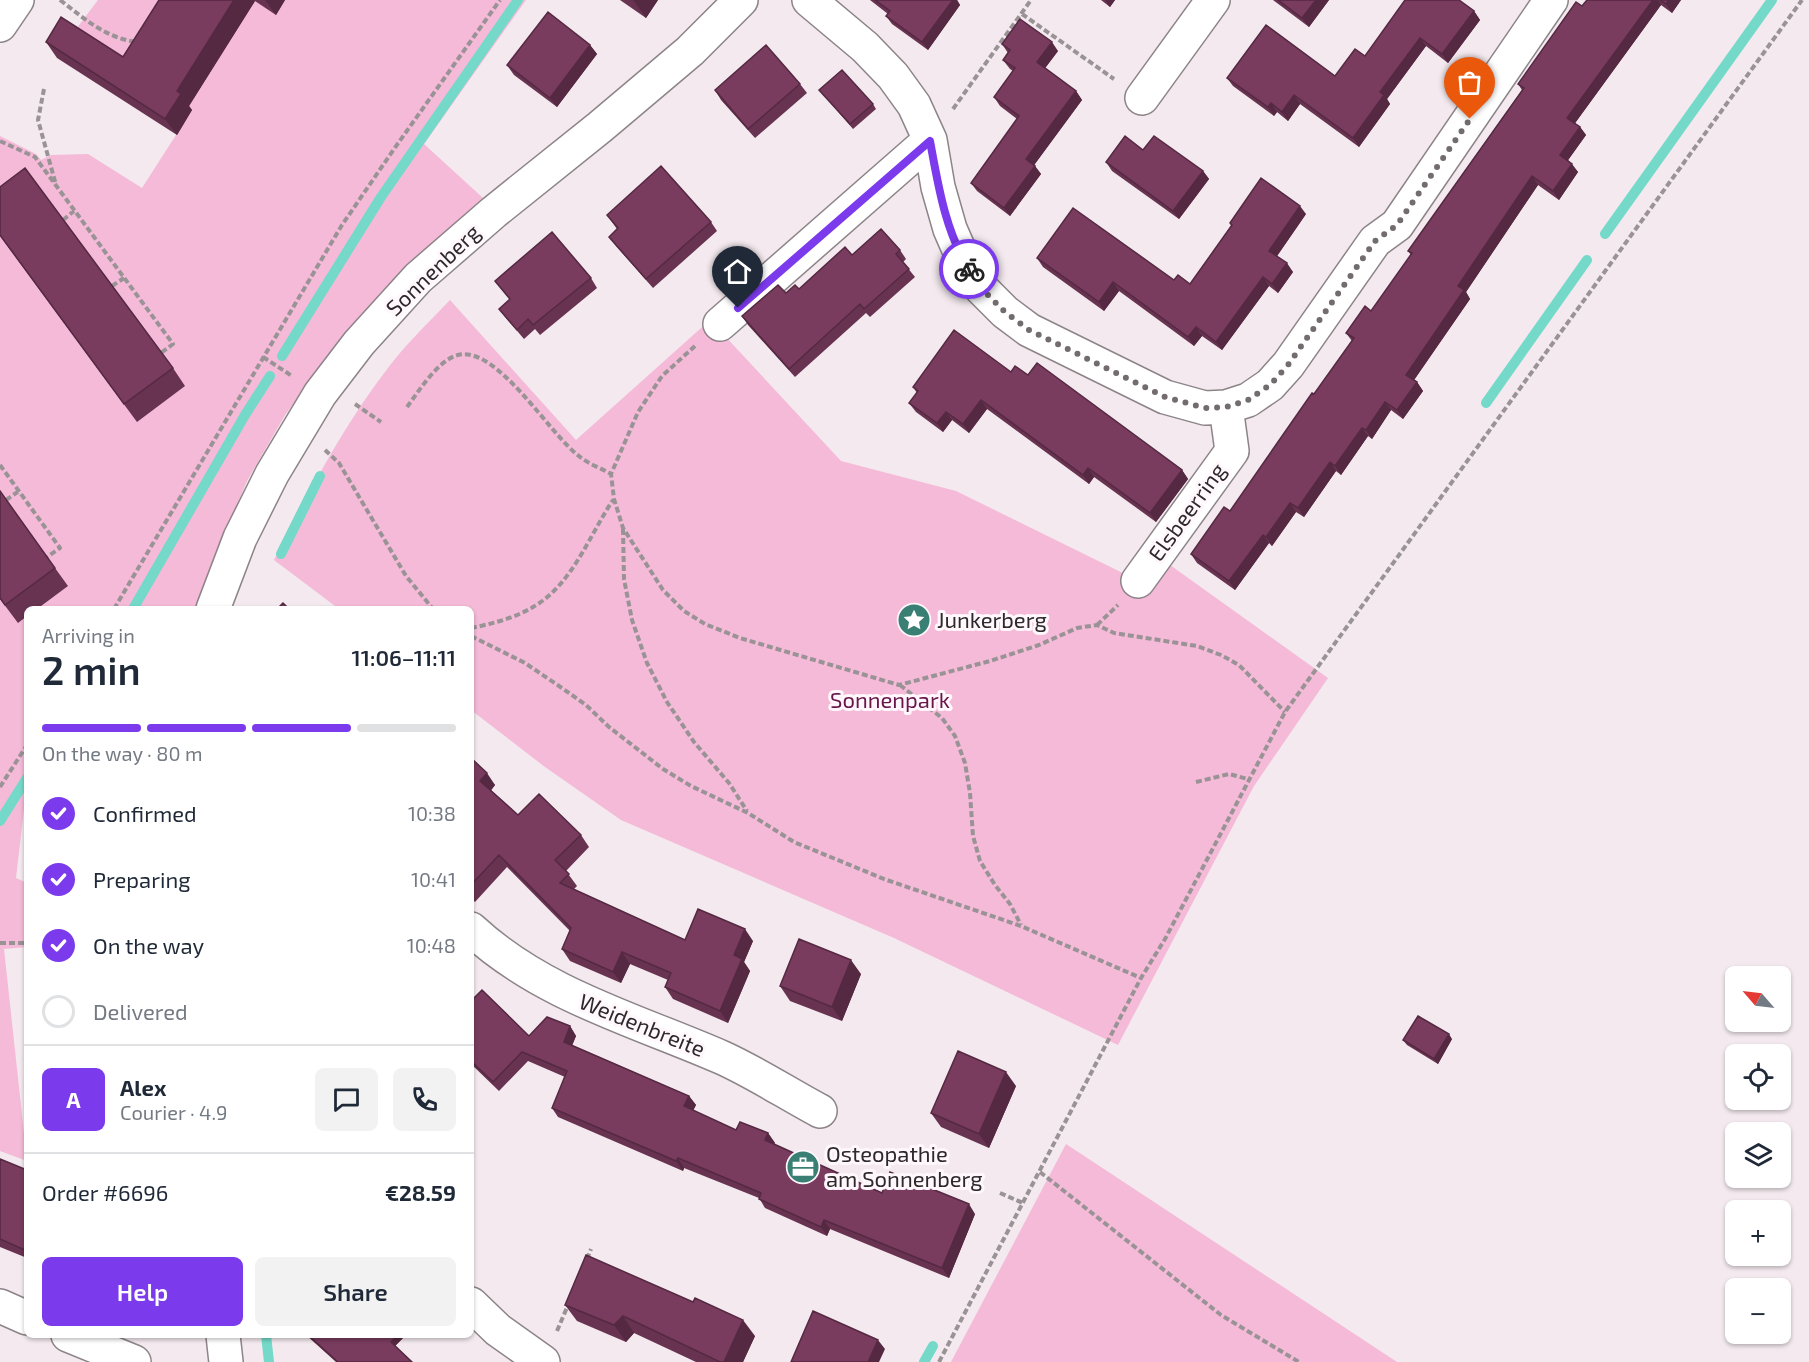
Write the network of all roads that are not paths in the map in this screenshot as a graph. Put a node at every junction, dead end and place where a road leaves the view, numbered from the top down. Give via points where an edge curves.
1 (16, 0) edge
2 (741, 0) edge
3 (809, 0) edge
4 (1213, 0) edge
5 (1551, 0) edge
6 (0, 25) edge
7 (1142, 98) road end
8 (930, 141) junction
9 (720, 324) road end
10 (1226, 407) junction
11 (1138, 581) dead end
12 (214, 606) edge
13 (474, 931) edge
14 (820, 1111) dead end
15 (0, 1306) edge
16 (474, 1307) edge
17 (24, 1317) edge
18 (75, 1338) edge
19 (223, 1338) edge
20 (548, 1352) edge
21 (134, 1362) edge
22 (226, 1362) edge

1 - 6 street
2 - 12 street, Sonnenberg via 690,51 418,278 359,343 320,394 272,474 240,538
3 - 8 street via 866,47 893,76 914,105
4 - 7 street
5 - 10 street via 1397,225 1375,241 1288,365 1270,385 1248,400
8 - 9 street
8 - 10 street via 938,187 964,261 981,288 1005,312 1029,330 1165,397 1205,408
10 - 11 street, Elsbeerring via 1232,451
13 - 14 street, Weidenbreite via 552,987 725,1059
15 - 17 street
16 - 20 street via 498,1330
18 - 21 street
19 - 22 street

